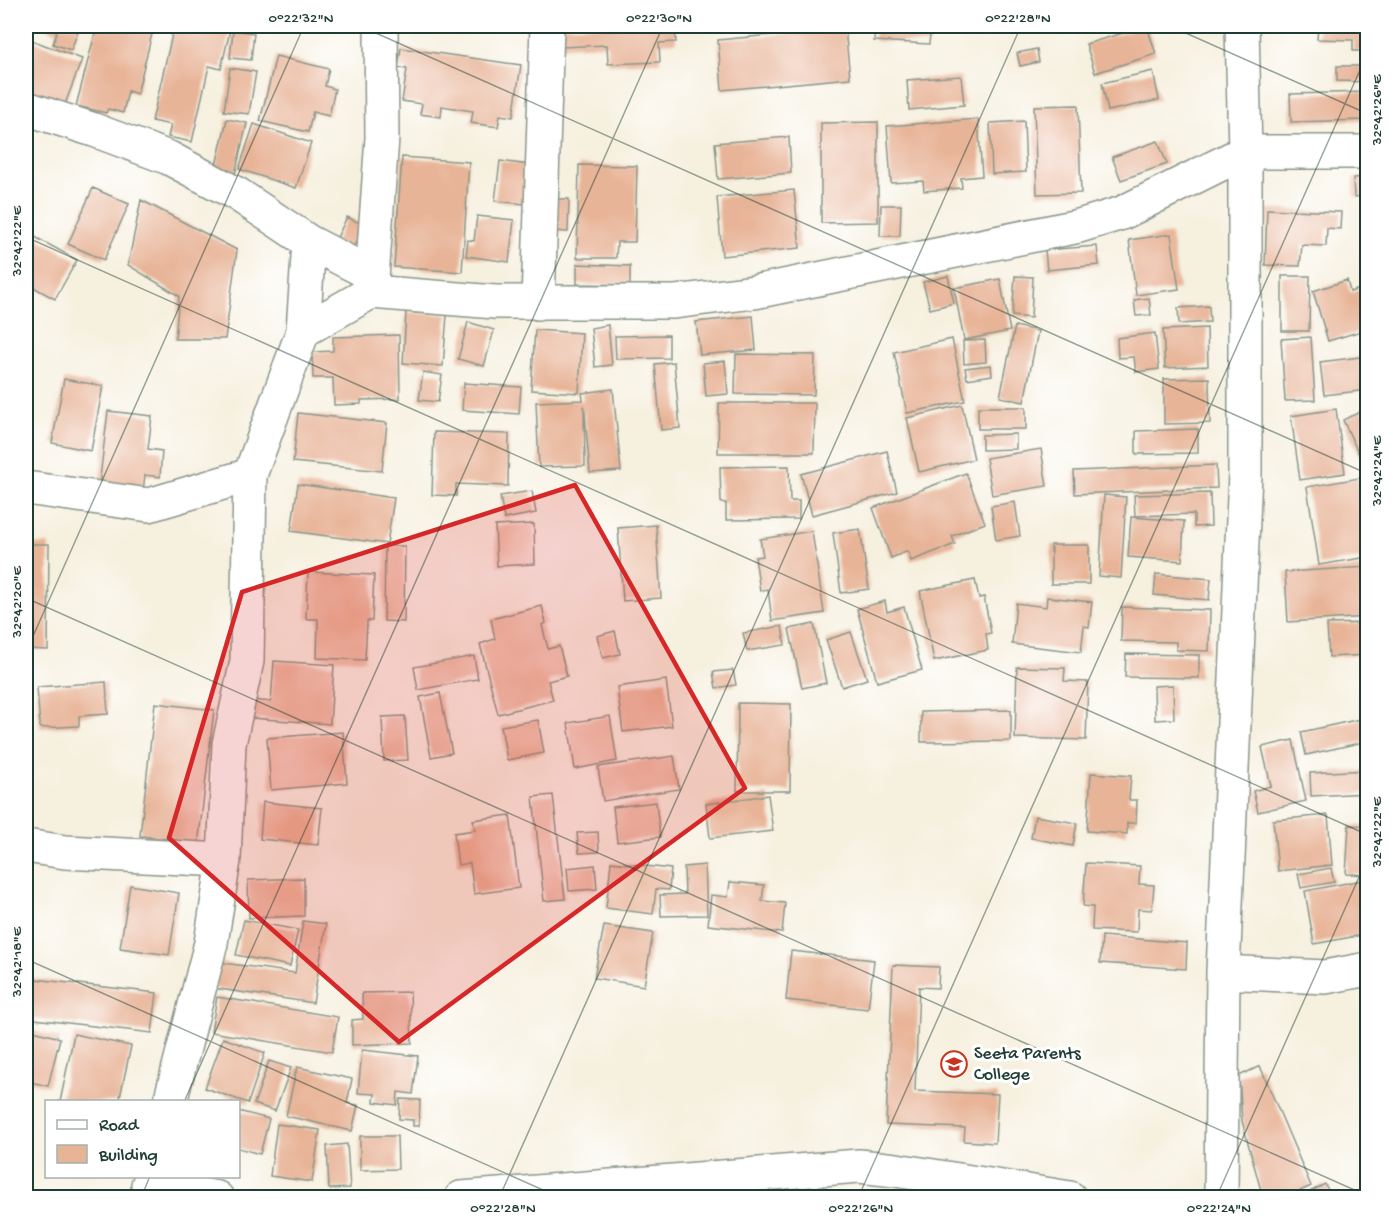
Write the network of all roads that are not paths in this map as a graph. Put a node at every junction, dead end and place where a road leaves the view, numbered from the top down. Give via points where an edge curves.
1 (381, 26) edge
2 (547, 26) edge
3 (1242, 26) edge
4 (26, 108) edge
5 (1245, 152) junction
6 (1368, 152) edge
7 (309, 242) junction
8 (371, 292) junction
9 (538, 303) junction
10 (303, 331) junction
11 (250, 475) junction
12 (26, 488) edge
13 (26, 846) edge
14 (224, 860) junction
15 (1368, 969) edge
16 (1223, 972) junction
17 (170, 1100) edge
18 (148, 1186) edge
19 (217, 1197) edge
20 (461, 1197) edge
21 (1070, 1197) edge
22 (1221, 1197) edge

1 - 8 street via 382,138
2 - 9 street
3 - 5 street
4 - 7 street via 169,159 237,194
5 - 6 street
5 - 9 street via 1122,213 1078,226 754,292 674,302
5 - 16 street via 1245,474
7 - 8 street via 372,274
7 - 10 street
8 - 9 street
8 - 10 street
10 - 11 street
11 - 12 street via 149,505
11 - 14 street via 247,661 229,744
13 - 14 street via 65,852
14 - 17 street via 211,943
15 - 16 street via 1325,977
16 - 22 street
18 - 19 street
20 - 21 street via 859,1166

